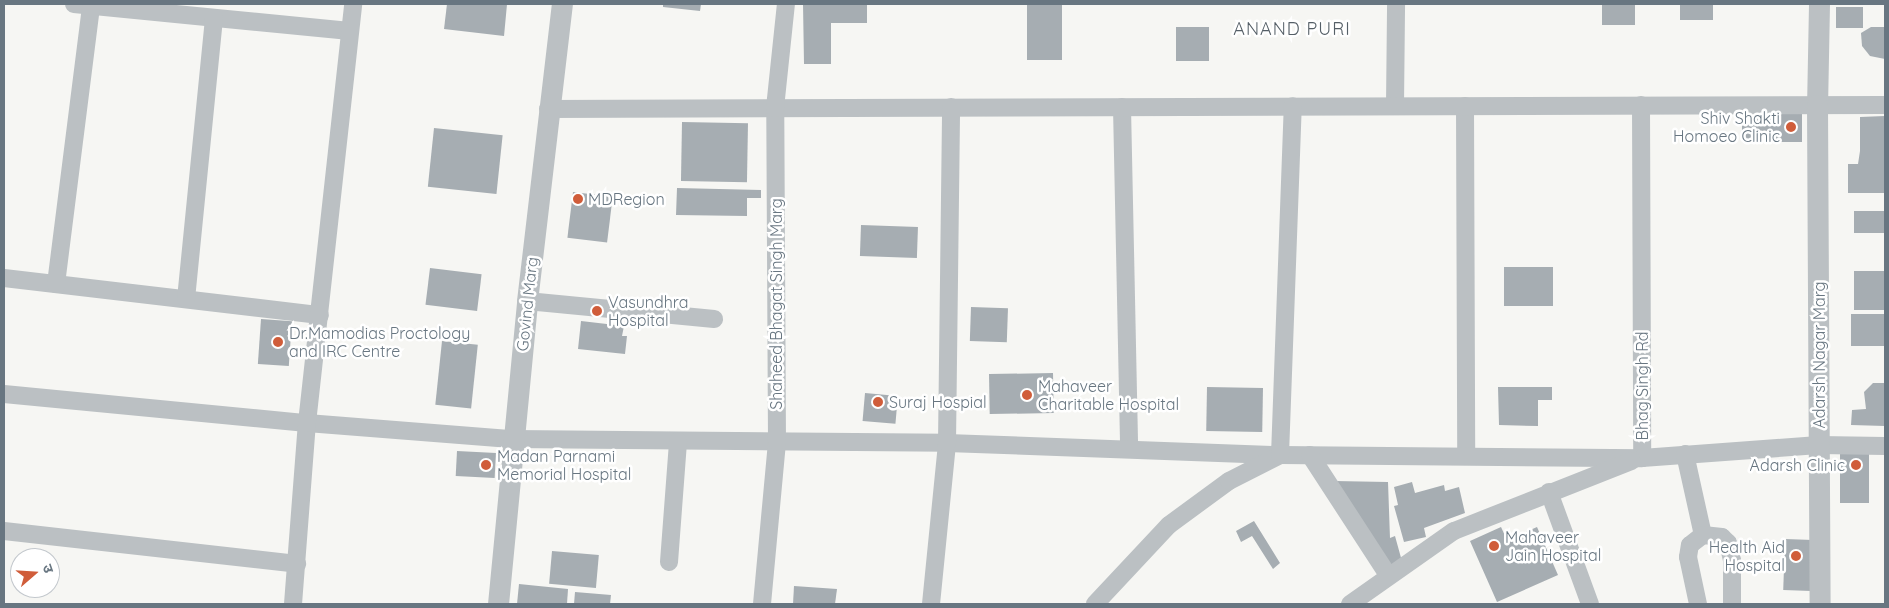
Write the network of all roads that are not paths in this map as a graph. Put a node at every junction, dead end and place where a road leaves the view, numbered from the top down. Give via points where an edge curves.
1 (353, 4) edge
2 (562, 4) edge
3 (786, 4) edge
4 (1396, 4) edge
5 (1819, 4) edge
6 (83, 5) edge
7 (214, 18) junction
8 (350, 31) junction
9 (1641, 105) junction
10 (1817, 105) junction
11 (1885, 105) edge
12 (1293, 106) junction
13 (1395, 106) junction
14 (1465, 106) junction
15 (951, 107) junction
16 (1122, 107) junction
17 (775, 108) junction
18 (548, 109) junction
19 (4, 278) edge
20 (56, 284) junction
21 (186, 299) junction
22 (527, 301) junction
23 (320, 315) junction
24 (714, 319) dead end
25 (4, 394) edge
26 (307, 423) junction
27 (512, 439) junction
28 (678, 441) junction
29 (777, 442) junction
30 (948, 443) junction
31 (1819, 444) junction
32 (1885, 446) edge
33 (1129, 449) junction
34 (1685, 454) junction
35 (1280, 455) junction
36 (1310, 455) junction
37 (1466, 456) junction
38 (1642, 458) junction
39 (1549, 492) junction
40 (4, 531) edge
41 (1703, 535) junction
42 (669, 562) dead end
43 (297, 564) junction
44 (1388, 575) junction
45 (293, 604) edge
46 (498, 604) edge
47 (762, 604) edge
48 (931, 604) edge
49 (1095, 604) edge
50 (1350, 604) edge
51 (1590, 604) edge
52 (1698, 604) edge
53 (1732, 604) edge
54 (1820, 604) edge

1 - 8 street
2 - 18 street, Govind Marg
3 - 17 street, Shaheed Bhagat Singh Marg
4 - 13 street
5 - 10 street, Adarsh Nagar Marg
6 - 7 street
6 - 20 street
7 - 8 street
7 - 21 street
8 - 23 street
9 - 10 street
9 - 14 street
9 - 38 street, Bhag Singh Rd
10 - 11 street
10 - 31 street, Adarsh Nagar Marg
12 - 13 street
12 - 16 street
12 - 35 street
13 - 14 street
14 - 37 street
15 - 16 street
15 - 17 street
15 - 30 street
16 - 33 street
17 - 18 street
17 - 29 street, Shaheed Bhagat Singh Marg
18 - 22 street, Govind Marg
19 - 20 street
20 - 21 street
21 - 23 street
22 - 24 street
22 - 27 street, Govind Marg
23 - 26 street
25 - 26 street
26 - 27 street
26 - 43 street
27 - 28 street
27 - 46 street, Govind Marg
28 - 29 street
28 - 42 street
29 - 30 street
29 - 47 street, Shaheed Bhagat Singh Marg
30 - 33 street
30 - 48 street
31 - 32 street
31 - 34 street
31 - 54 street, Adarsh Nagar Marg
33 - 35 street
34 - 38 street
34 - 41 street
35 - 36 street
35 - 49 street via 1229,481 1169,525
36 - 37 street
36 - 44 street
37 - 38 street
38 - 39 street, Bhag Singh Rd
39 - 44 street, Bhag Singh Rd via 1454,531
39 - 51 street
40 - 43 street
41 - 52 street via 1690,545 1688,557
41 - 53 street via 1722,537 1728,543 1732,561
43 - 45 street
44 - 50 street, Bhag Singh Rd

